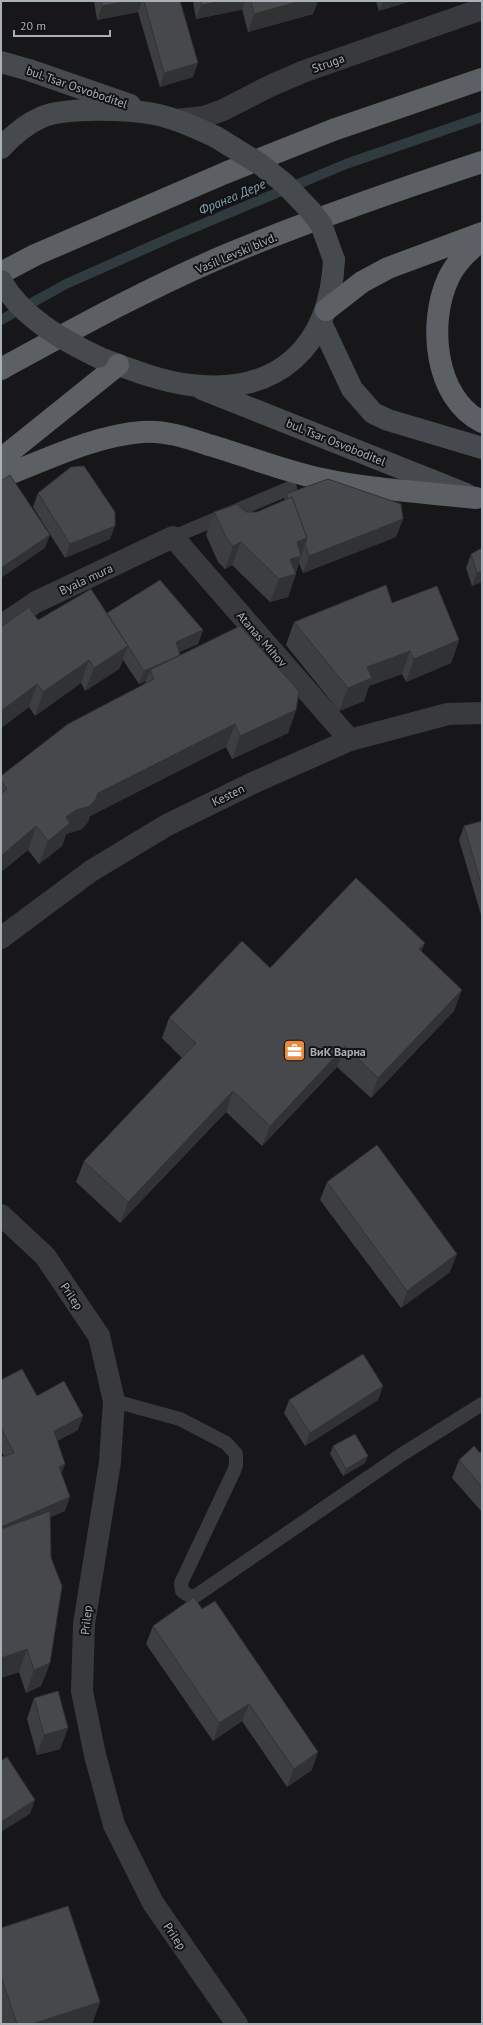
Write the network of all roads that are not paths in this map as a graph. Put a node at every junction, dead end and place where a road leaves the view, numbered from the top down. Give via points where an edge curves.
1 (482, 9) edge
2 (1, 62) edge
3 (482, 79) edge
4 (153, 114) junction
5 (176, 120) junction
6 (1, 148) edge
7 (482, 162) edge
8 (482, 233) edge
9 (482, 240) edge
10 (1, 273) edge
11 (1, 281) edge
12 (324, 316) junction
13 (108, 361) junction
14 (1, 369) edge
15 (190, 385) junction
16 (482, 422) edge
17 (482, 448) edge
18 (1, 459) edge
19 (1, 477) edge
20 (290, 488) dead end
21 (479, 499) edge
22 (173, 537) junction
23 (1, 626) edge
24 (482, 713) edge
25 (350, 740) junction
26 (1, 938) edge
27 (1, 1215) edge
28 (114, 1401) junction
29 (482, 1404) edge
30 (237, 2024) edge

1 - 5 street, Struga via 305,71 204,117
2 - 4 main road, bul. Tsar Osvoboditel
3 - 10 highway via 333,130 225,173 49,249
4 - 5 main road
4 - 6 main road via 115,110 63,112 43,117 28,125
5 - 12 main road, bridge via 216,137 260,164 285,184 321,224 334,260
7 - 14 highway, Vasil Levski blvd. via 379,196 230,254 86,323
8 - 12 highway via 388,268 362,282
9 - 16 highway via 471,249 448,278 439,301 436,324 438,347 450,389 461,405
11 - 13 main road, bridge via 31,315 68,342
12 - 15 main road via 301,353 277,371 242,384
12 - 17 main road via 352,389 373,413 388,420
13 - 15 main road
13 - 18 highway
15 - 21 main road, bul. Tsar Osvoboditel
19 - 21 highway via 115,436 142,432 167,433 321,479
20 - 22 lane
22 - 23 street, Byala mura via 36,602
22 - 25 street, Atanas Mihov
24 - 25 street, Kesten via 448,714
25 - 26 street, Kesten via 167,825 91,871
27 - 28 street, Prilep via 45,1256 99,1336
28 - 29 lane via 180,1419 226,1443 236,1454 234,1471 181,1583 180,1589 183,1594 191,1597 401,1455
28 - 30 street, Prilep via 110,1462 84,1624 82,1691 114,1825 149,1896

